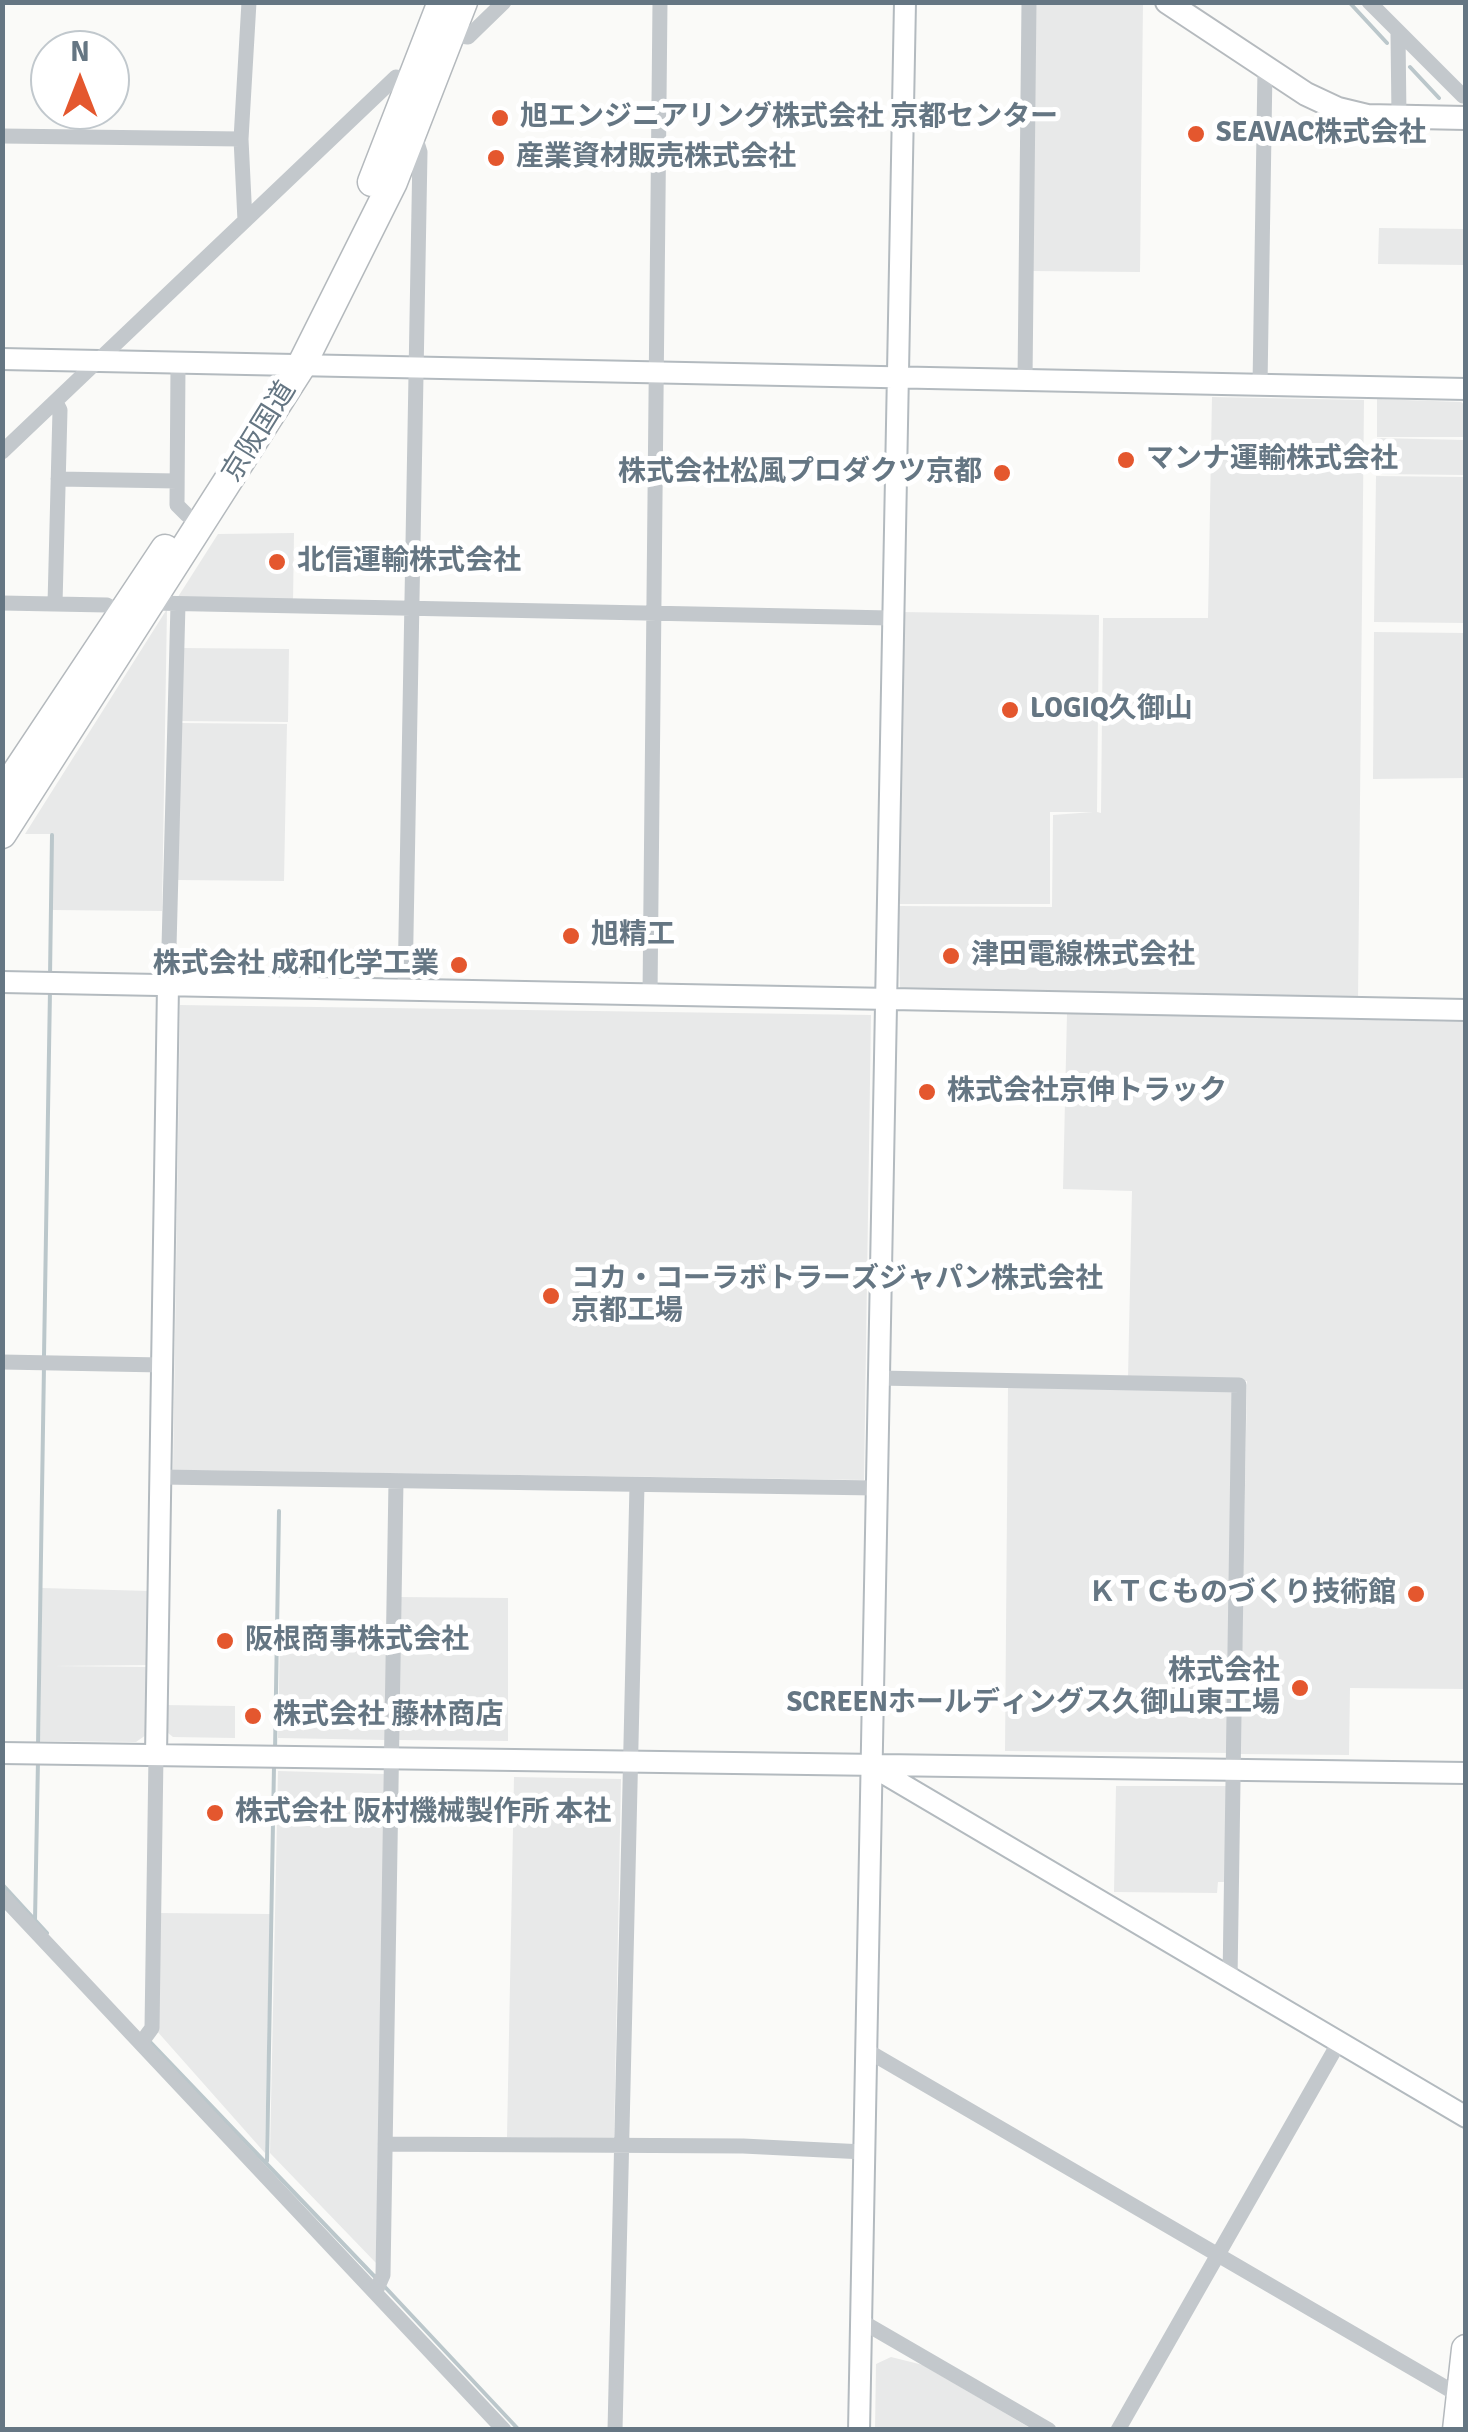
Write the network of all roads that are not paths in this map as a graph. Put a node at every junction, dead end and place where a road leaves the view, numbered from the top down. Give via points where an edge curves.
1 (249, 2) edge
2 (442, 2) edge
3 (463, 2) edge
4 (504, 2) edge
5 (660, 2) edge
6 (905, 2) edge
7 (1029, 2) edge
8 (1167, 2) edge
9 (1370, 2) edge
10 (1393, 2) edge
11 (1395, 29) junction
12 (453, 35) junction
13 (1264, 69) junction
14 (413, 82) junction
15 (1464, 107) edge
16 (1399, 118) junction
17 (414, 133) junction
18 (2, 136) edge
19 (242, 139) junction
20 (246, 221) junction
21 (2, 359) edge
22 (98, 361) junction
23 (178, 366) junction
24 (289, 368) junction
25 (417, 370) junction
26 (654, 373) junction
27 (894, 378) junction
28 (1025, 380) junction
29 (1260, 385) junction
30 (1466, 389) edge
31 (56, 402) junction
32 (2, 452) edge
33 (58, 480) junction
34 (177, 481) junction
35 (188, 515) junction
36 (2, 603) edge
37 (165, 603) junction
38 (55, 604) junction
39 (413, 610) junction
40 (122, 614) junction
41 (652, 614) junction
42 (891, 618) junction
43 (7, 777) edge
44 (2, 834) edge
45 (2, 982) edge
46 (168, 985) junction
47 (405, 990) junction
48 (650, 994) junction
49 (886, 999) junction
50 (1466, 1010) edge
51 (2, 1362) edge
52 (162, 1365) junction
53 (878, 1378) junction
54 (160, 1477) junction
55 (396, 1481) junction
56 (637, 1484) junction
57 (876, 1488) junction
58 (2, 1752) edge
59 (156, 1755) junction
60 (391, 1759) junction
61 (631, 1763) junction
62 (873, 1767) junction
63 (1236, 1769) junction
64 (1466, 1773) edge
65 (2, 1896) edge
66 (1230, 1979) junction
67 (141, 2043) junction
68 (1338, 2044) junction
69 (866, 2050) junction
70 (1466, 2117) edge
71 (385, 2144) junction
72 (622, 2148) junction
73 (864, 2152) junction
74 (1218, 2255) junction
75 (376, 2292) junction
76 (861, 2321) junction
77 (1466, 2349) edge
78 (1462, 2397) junction
79 (504, 2430) edge
80 (616, 2430) edge
81 (859, 2430) edge
82 (1049, 2430) edge
83 (1118, 2430) edge
84 (1457, 2430) edge

1 - 19 street
2 - 14 highway, 京阪国道
3 - 12 highway, 京阪国道
4 - 12 street via 468,37
5 - 26 street
6 - 27 street
7 - 28 street
8 - 13 main road
9 - 11 street
10 - 11 street
11 - 15 street
11 - 16 street
12 - 17 highway, 京阪国道
13 - 16 main road via 1338,110
13 - 29 street
14 - 20 street via 396,77
14 - 24 highway, 京阪国道
15 - 16 main road
17 - 24 highway, 京阪国道
17 - 25 street via 420,152
18 - 19 street
19 - 20 street
20 - 22 street
21 - 22 street
22 - 23 street
22 - 31 street
23 - 24 street
23 - 34 street
24 - 25 street
24 - 35 highway, 京阪国道
24 - 37 highway, 京阪国道
25 - 26 street
25 - 39 street
26 - 27 street
26 - 41 street
27 - 28 street
27 - 42 street
28 - 29 street
29 - 30 street
31 - 32 street
31 - 33 street
33 - 34 street
33 - 38 street
34 - 35 street via 176,505
35 - 40 highway, 京阪国道
36 - 38 street
37 - 39 street
37 - 44 highway, 京阪国道
37 - 46 street
38 - 40 street via 108,606
39 - 41 street
39 - 47 street
40 - 43 highway, 京阪国道
41 - 42 street
41 - 48 street
42 - 49 street
45 - 46 street
46 - 47 street
46 - 52 street
47 - 48 street
48 - 49 street
49 - 50 street
49 - 53 street
51 - 52 street
52 - 54 street
53 - 57 street
53 - 63 street via 1240,1386
54 - 55 street
54 - 59 street
55 - 56 street
55 - 60 street
56 - 57 street
56 - 61 street
57 - 62 street
58 - 59 street
59 - 60 street
59 - 67 street via 152,2028
60 - 61 street
60 - 71 street
61 - 62 street
61 - 72 street
62 - 63 street
62 - 66 street
62 - 69 street
63 - 64 street
63 - 66 street
65 - 67 street
66 - 68 street
67 - 75 street
68 - 70 street
68 - 74 street
69 - 73 street
69 - 74 street
71 - 72 street
71 - 75 street via 383,2275
72 - 73 street
72 - 80 street
73 - 76 street
74 - 78 street
74 - 83 street
75 - 79 street
76 - 81 street
76 - 82 street
77 - 78 highway
78 - 84 highway

